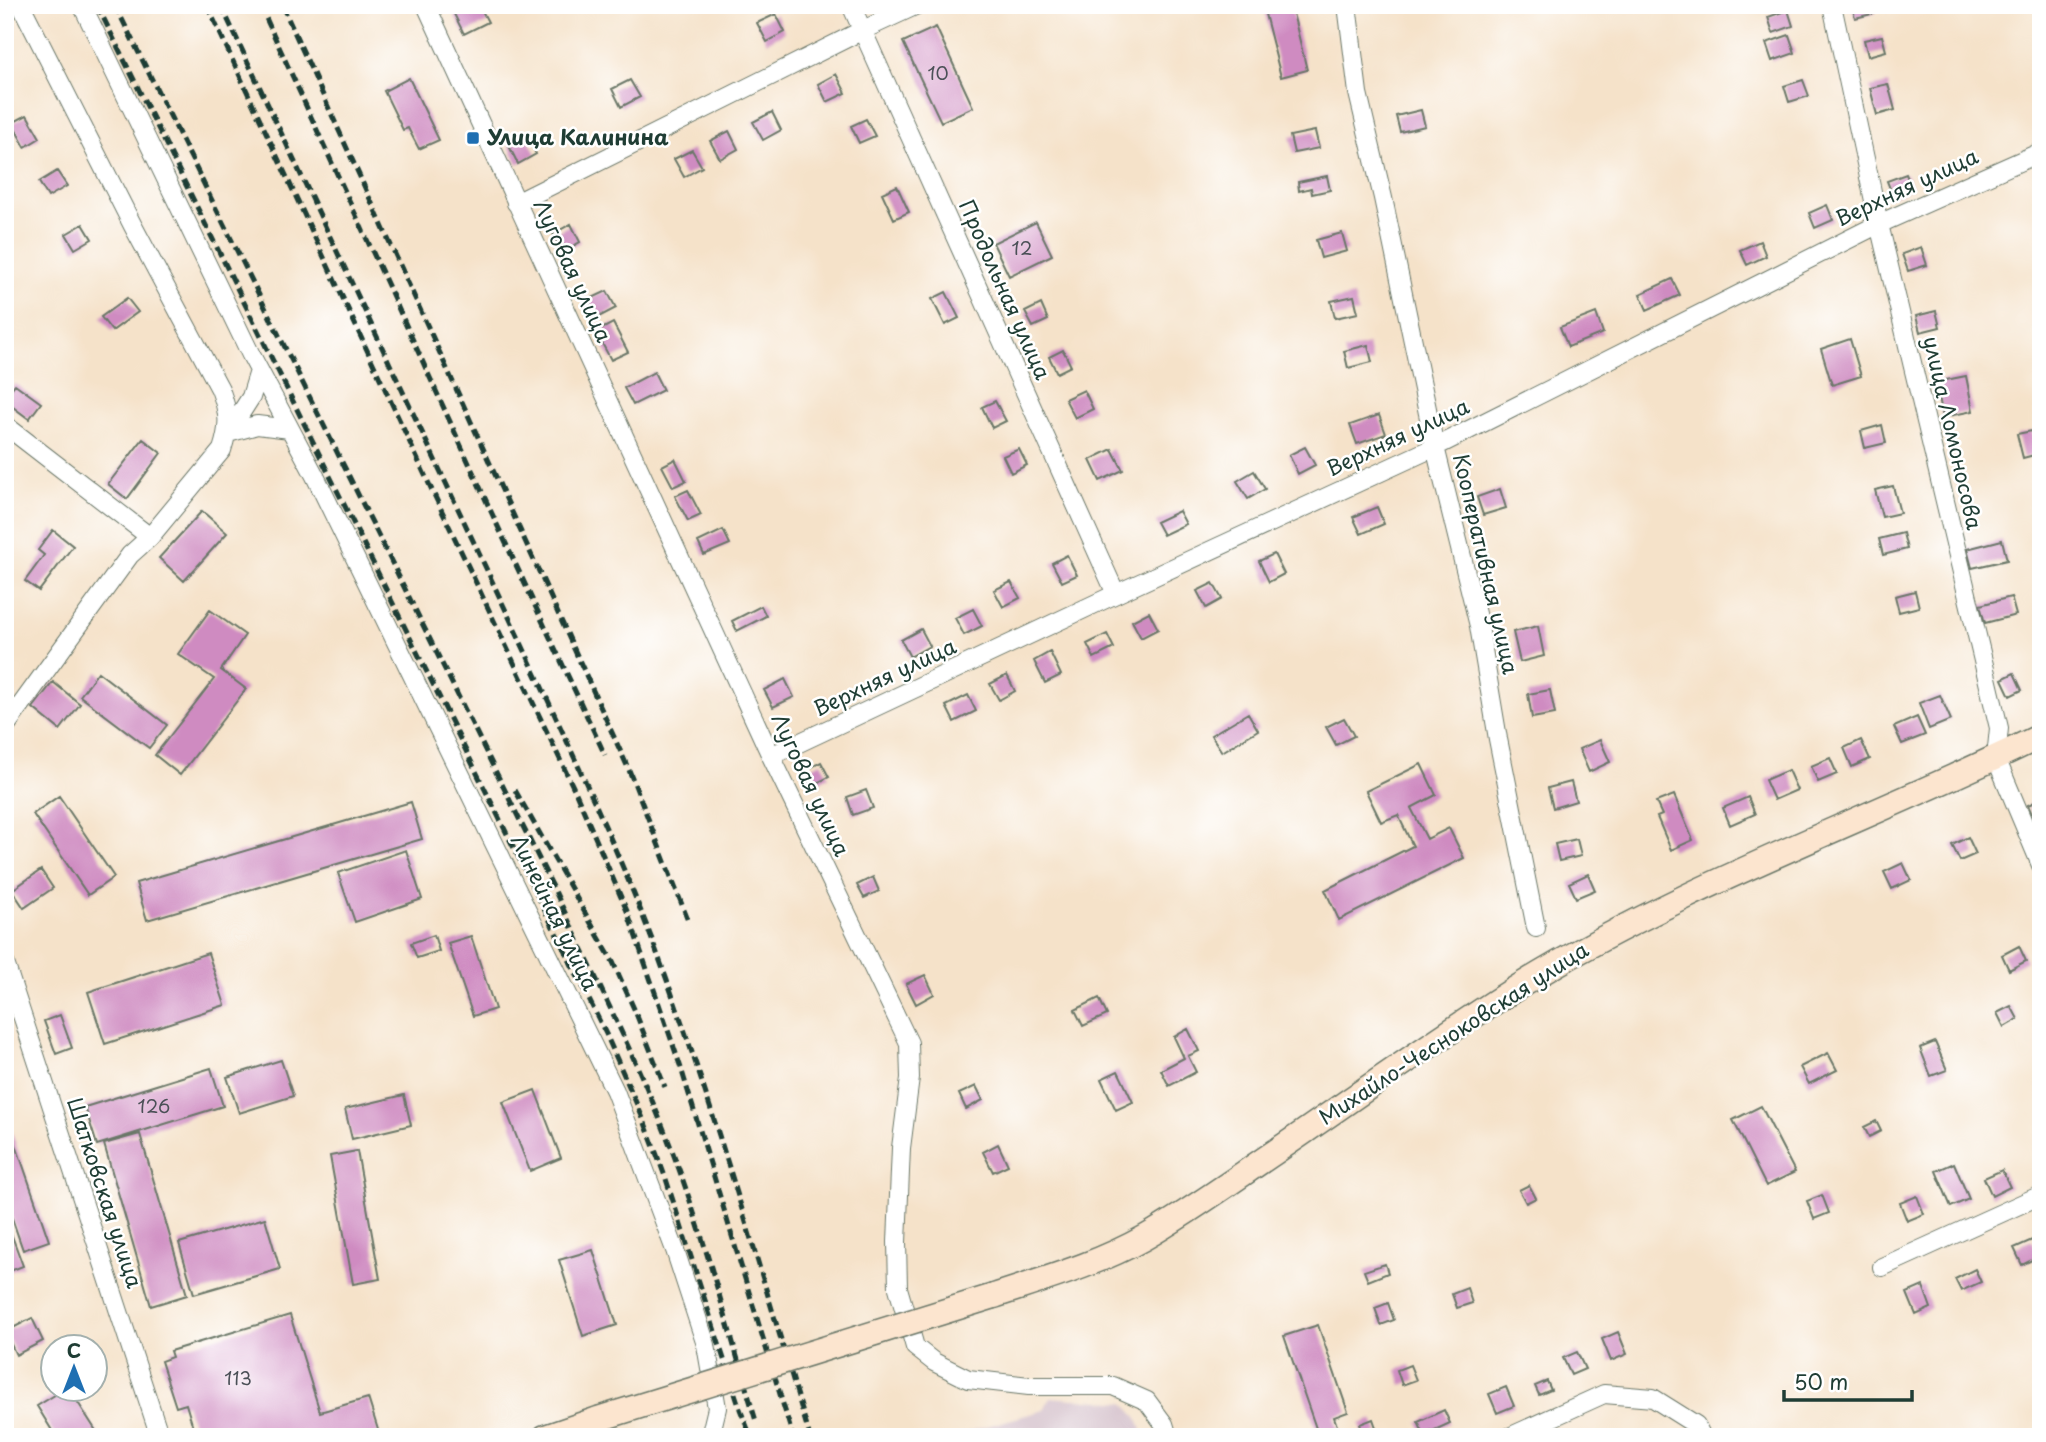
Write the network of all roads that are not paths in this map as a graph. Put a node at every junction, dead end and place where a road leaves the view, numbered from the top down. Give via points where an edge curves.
1 (21, 5) edge
2 (82, 5) edge
3 (426, 5) edge
4 (851, 5) edge
5 (917, 5) edge
6 (1347, 5) edge
7 (1832, 5) edge
8 (863, 30) junction
9 (2041, 152) edge
10 (516, 203) junction
11 (1879, 224) junction
12 (259, 371) junction
13 (5, 425) edge
14 (290, 429) junction
15 (228, 433) junction
16 (1435, 447) junction
17 (150, 537) junction
18 (1116, 594) junction
19 (5, 727) edge
20 (2041, 736) edge
21 (771, 757) junction
22 (1996, 758) junction
23 (2041, 864) edge
24 (1536, 928) dead end
25 (5, 963) edge
26 (2041, 1195) edge
27 (1882, 1267) dead end
28 (160, 1437) edge
29 (545, 1437) edge
30 (709, 1437) edge
31 (1168, 1437) edge
32 (1509, 1437) edge
33 (1702, 1437) edge

1 - 15 street via 220,389 228,411
2 - 12 street, Линейная улица
3 - 10 street, Луговая улица
4 - 8 street, Продольная улица
5 - 8 street
6 - 16 street, Кооперативная улица via 1358,93
7 - 11 street, улица Ломоносова
8 - 10 street
8 - 18 street, Продольная улица
9 - 11 street, Верхняя улица
10 - 21 street, Луговая улица
11 - 16 street, Верхняя улица
11 - 22 street, улица Ломоносова via 1999,728
12 - 14 street, Линейная улица
12 - 15 street via 251,397
13 - 17 street
14 - 15 street via 257,425
14 - 30 street, Линейная улица via 615,1091 706,1345 717,1408
15 - 17 street via 222,450
16 - 18 street, Верхняя улица
16 - 24 street, Кооперативная улица via 1479,626
17 - 19 street via 130,555
18 - 21 street, Верхняя улица
20 - 22 street, Михайло-Чесноковская улица
21 - 31 street, Луговая улица via 909,1042 897,1242 898,1288 915,1347 934,1363 968,1379 1113,1385 1147,1401
22 - 23 street, улица Ломоносова
22 - 29 street, Михайло-Чесноковская улица, bridge via 1658,909 1601,939 1460,1025 1143,1238 1078,1268 994,1296
25 - 28 street, Шатковская улица
26 - 27 street
32 - 33 street via 1604,1394 1653,1398 1696,1424

